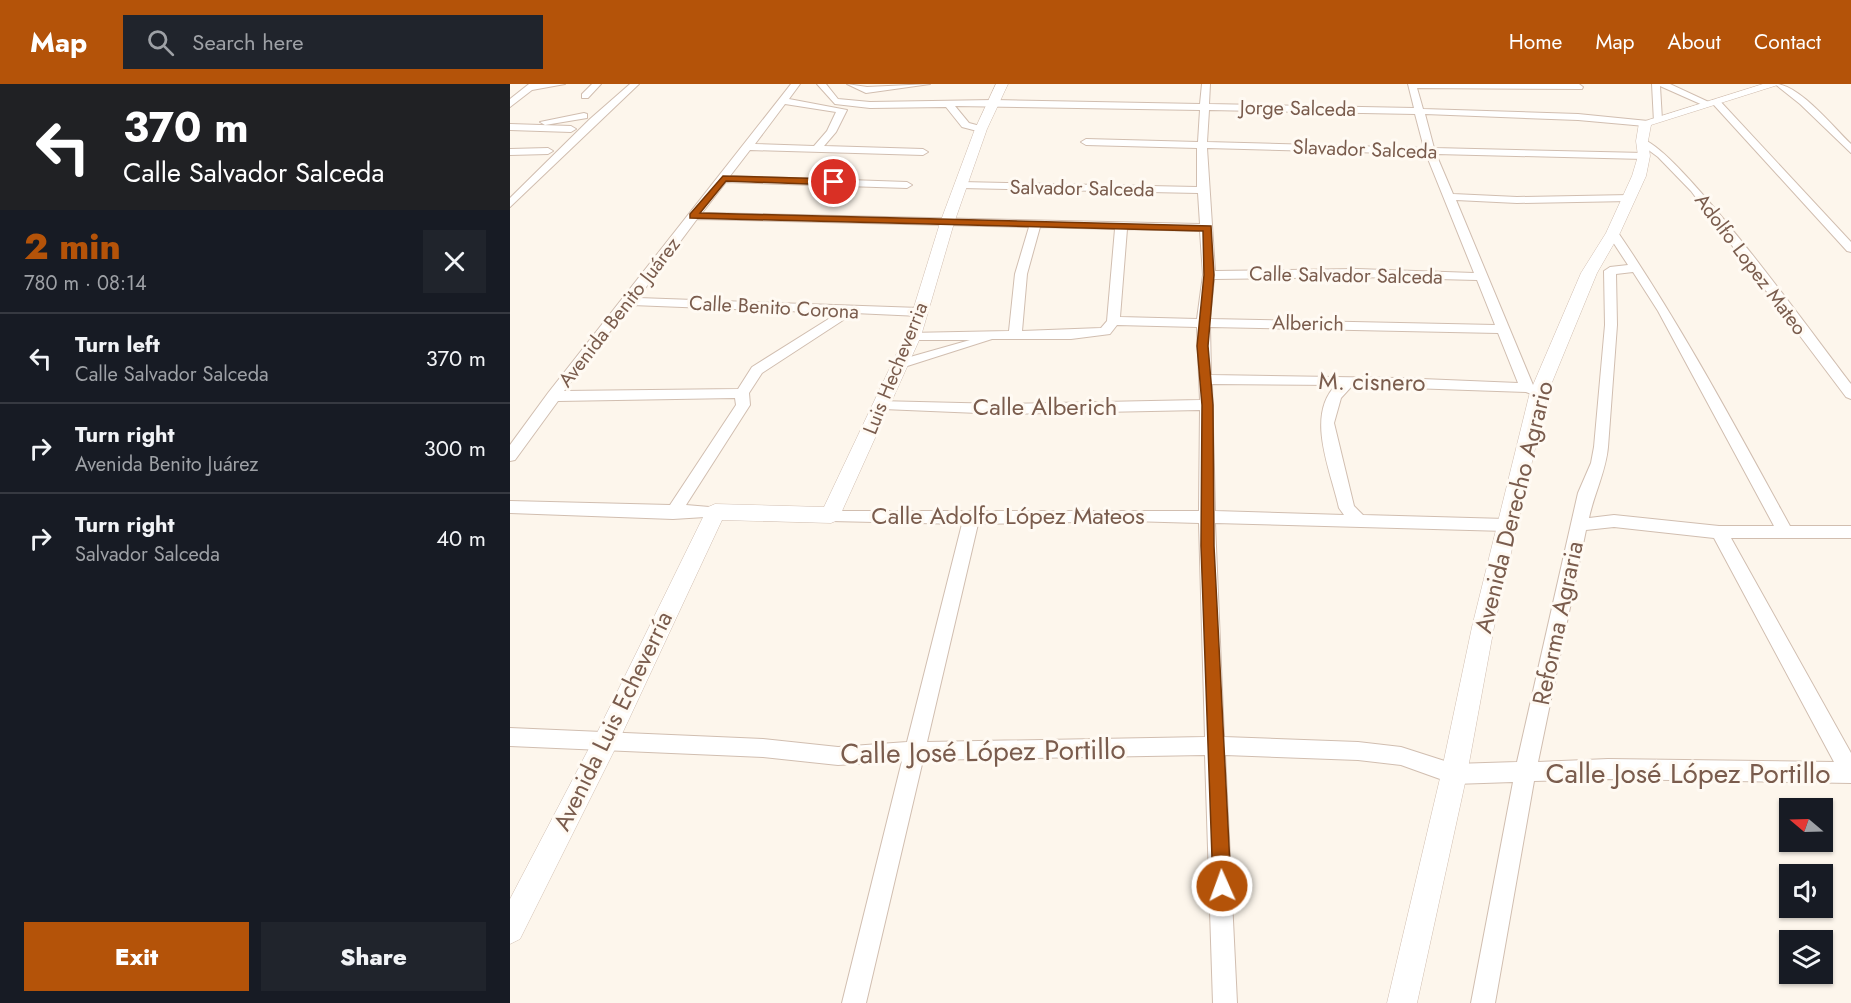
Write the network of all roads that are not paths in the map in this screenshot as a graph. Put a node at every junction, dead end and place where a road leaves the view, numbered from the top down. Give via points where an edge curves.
1 (561, 84) edge
2 (597, 84) edge
3 (635, 84) edge
4 (796, 84) edge
5 (821, 84) edge
6 (926, 84) edge
7 (1002, 84) edge
8 (1206, 84) edge
9 (1656, 84) edge
10 (1663, 84) edge
11 (1770, 84) edge
12 (1412, 85) edge
13 (532, 86) edge
14 (860, 86) edge
15 (1578, 93) edge
16 (585, 96) dead end
17 (782, 101) junction
18 (835, 101) junction
19 (994, 103) junction
20 (1712, 103) junction
21 (510, 104) edge
22 (890, 105) junction
23 (950, 105) junction
24 (1206, 107) junction
25 (842, 110) junction
26 (1419, 112) junction
27 (584, 116) dead end
28 (1608, 119) junction
29 (533, 126) junction
30 (510, 127) edge
31 (571, 129) dead end
32 (981, 129) junction
33 (1647, 135) junction
34 (1086, 142) dead end
35 (1202, 145) junction
36 (747, 147) junction
37 (817, 149) junction
38 (1390, 150) junction
39 (1851, 150) edge
40 (548, 151) dead end
41 (510, 152) edge
42 (923, 152) dead end
43 (1430, 152) junction
44 (1438, 169) junction
45 (723, 179) junction
46 (907, 185) dead end
47 (961, 185) junction
48 (1204, 190) junction
49 (1451, 197) junction
50 (1630, 198) junction
51 (510, 204) edge
52 (693, 216) junction
53 (947, 223) junction
54 (1035, 226) junction
55 (1121, 228) junction
56 (1207, 228) junction
57 (1613, 233) junction
58 (1851, 249) edge
59 (1638, 268) junction
60 (1600, 272) junction
61 (1209, 275) junction
62 (1483, 277) junction
63 (628, 301) junction
64 (849, 311) junction
65 (920, 312) junction
66 (1205, 321) junction
67 (1109, 326) junction
68 (1502, 329) junction
69 (992, 335) junction
70 (1016, 335) junction
71 (913, 336) junction
72 (901, 364) junction
73 (1204, 379) junction
74 (1349, 381) junction
75 (1533, 390) junction
76 (742, 393) junction
77 (1851, 394) edge
78 (553, 396) junction
79 (883, 404) junction
80 (1208, 405) junction
81 (510, 456) edge
82 (510, 507) edge
83 (715, 512) junction
84 (673, 513) junction
85 (831, 515) junction
86 (1209, 517) junction
87 (971, 518) junction
88 (1358, 520) junction
89 (1506, 525) junction
90 (1579, 525) junction
91 (1785, 531) junction
92 (1719, 532) junction
93 (1851, 532) edge
94 (510, 737) edge
95 (606, 741) junction
96 (1217, 746) junction
97 (914, 751) junction
98 (1851, 772) edge
99 (1525, 773) junction
100 (1454, 774) junction
101 (510, 929) edge
102 (854, 1003) edge
103 (1226, 1003) edge
104 (1402, 1003) edge
105 (1483, 1003) edge

1 - 13 street
2 - 16 street
3 - 51 street
4 - 17 street, Avenida Benito Juárez
5 - 18 street
6 - 14 street
7 - 19 street, Luis Hecheverria
8 - 24 street
9 - 33 street
10 - 20 street
11 - 20 street
11 - 39 street via 1803,102
12 - 15 street
12 - 26 street
13 - 21 street
14 - 22 street
15 - 28 street via 1577,110
17 - 25 street
17 - 36 street, Avenida Benito Juárez
18 - 22 street, Jorge Salceda
18 - 25 street
19 - 23 street, Jorge Salceda
19 - 24 street, Jorge Salceda
19 - 32 street, Luis Hecheverria
20 - 33 street
20 - 58 street
22 - 23 street, Jorge Salceda
23 - 32 street via 961,124
24 - 26 street, Jorge Salceda
24 - 35 street
25 - 37 street
26 - 28 street, Jorge Salceda
26 - 43 street
27 - 29 street
28 - 33 street, Jorge Salceda
29 - 30 street
29 - 31 street
32 - 47 street, Luis Hecheverria
33 - 43 street, Slavador Salceda
33 - 50 street, Avenida Derecho Agrario
33 - 77 street, Adolfo Lopez Mateo via 1695,189
34 - 35 street, Slavador Salceda
35 - 38 street, Slavador Salceda
35 - 48 street
36 - 37 street
36 - 45 street, Avenida Benito Juárez
37 - 42 street
38 - 43 street, Slavador Salceda
38 - 44 street
40 - 41 street
43 - 44 street
44 - 49 street
45 - 46 street
45 - 52 street, Avenida Benito Juárez
47 - 48 street, Salvador Salceda
47 - 53 street, Luis Hecheverria
48 - 56 street
49 - 50 street
49 - 62 street
50 - 57 street, Avenida Derecho Agrario
52 - 53 street
52 - 63 street, Avenida Benito Juárez
53 - 54 street
53 - 65 street, Luis Hecheverria
54 - 55 street
54 - 70 street via 1021,274
55 - 56 street
55 - 67 street
56 - 61 street
57 - 59 street
57 - 60 street, Avenida Derecho Agrario
59 - 60 street
59 - 91 street
60 - 75 street, Avenida Derecho Agrario
60 - 90 street, Reforma Agraria via 1611,325 1601,447
61 - 62 street, Calle Salvador Salceda via 1357,273
61 - 66 street
62 - 68 street
63 - 64 street, Calle Benito Corona
63 - 78 street, Avenida Benito Juárez
64 - 65 street, Calle Benito Corona
64 - 76 street via 757,370
65 - 71 street, Luis Hecheverria
66 - 67 street, Alberich
66 - 68 street, Alberich
66 - 73 street
67 - 70 street via 1071,335
68 - 75 street
69 - 70 street
69 - 71 street
69 - 72 street via 980,342
71 - 72 street, Luis Hecheverria
72 - 79 street, Luis Hecheverria
73 - 74 street, M. cisnero
73 - 80 street
74 - 75 street, M. cisnero
74 - 88 street via 1335,396 1328,423 1347,508
75 - 89 street, Avenida Derecho Agrario
76 - 78 street
76 - 84 street via 743,405
78 - 81 street, Avenida Benito Juárez
79 - 80 street, Calle Alberich via 1002,409
79 - 85 street, Luis Hecheverria
80 - 86 street
82 - 84 street, Calle Adolfo López Mateos
83 - 84 street, Calle Adolfo López Mateos
83 - 85 street, Calle Adolfo López Mateos
83 - 95 street, Avenida Luis Echeverría
85 - 87 street, Calle Adolfo López Mateos
86 - 87 street, Calle Adolfo López Mateos
86 - 88 street, Calle Adolfo López Mateos
86 - 96 street via 1207,546
87 - 97 street
88 - 89 street, Calle Adolfo López Mateos
89 - 100 street, Avenida Derecho Agrario
90 - 92 street via 1614,521
90 - 99 street, Reforma Agraria
91 - 92 street
91 - 93 street
92 - 98 street
94 - 95 street, Calle José López Portillo
95 - 97 street, Calle José López Portillo via 763,748 838,756
95 - 101 street, Avenida Luis Echeverría
96 - 97 street, Calle José López Portillo
96 - 100 street, Calle José López Portillo via 1401,756
96 - 103 street
97 - 102 street
98 - 99 street, Calle José López Portillo via 1608,769
99 - 100 street, Calle José López Portillo
99 - 105 street, Reforma Agraria
100 - 104 street, Avenida Derecho Agrario

